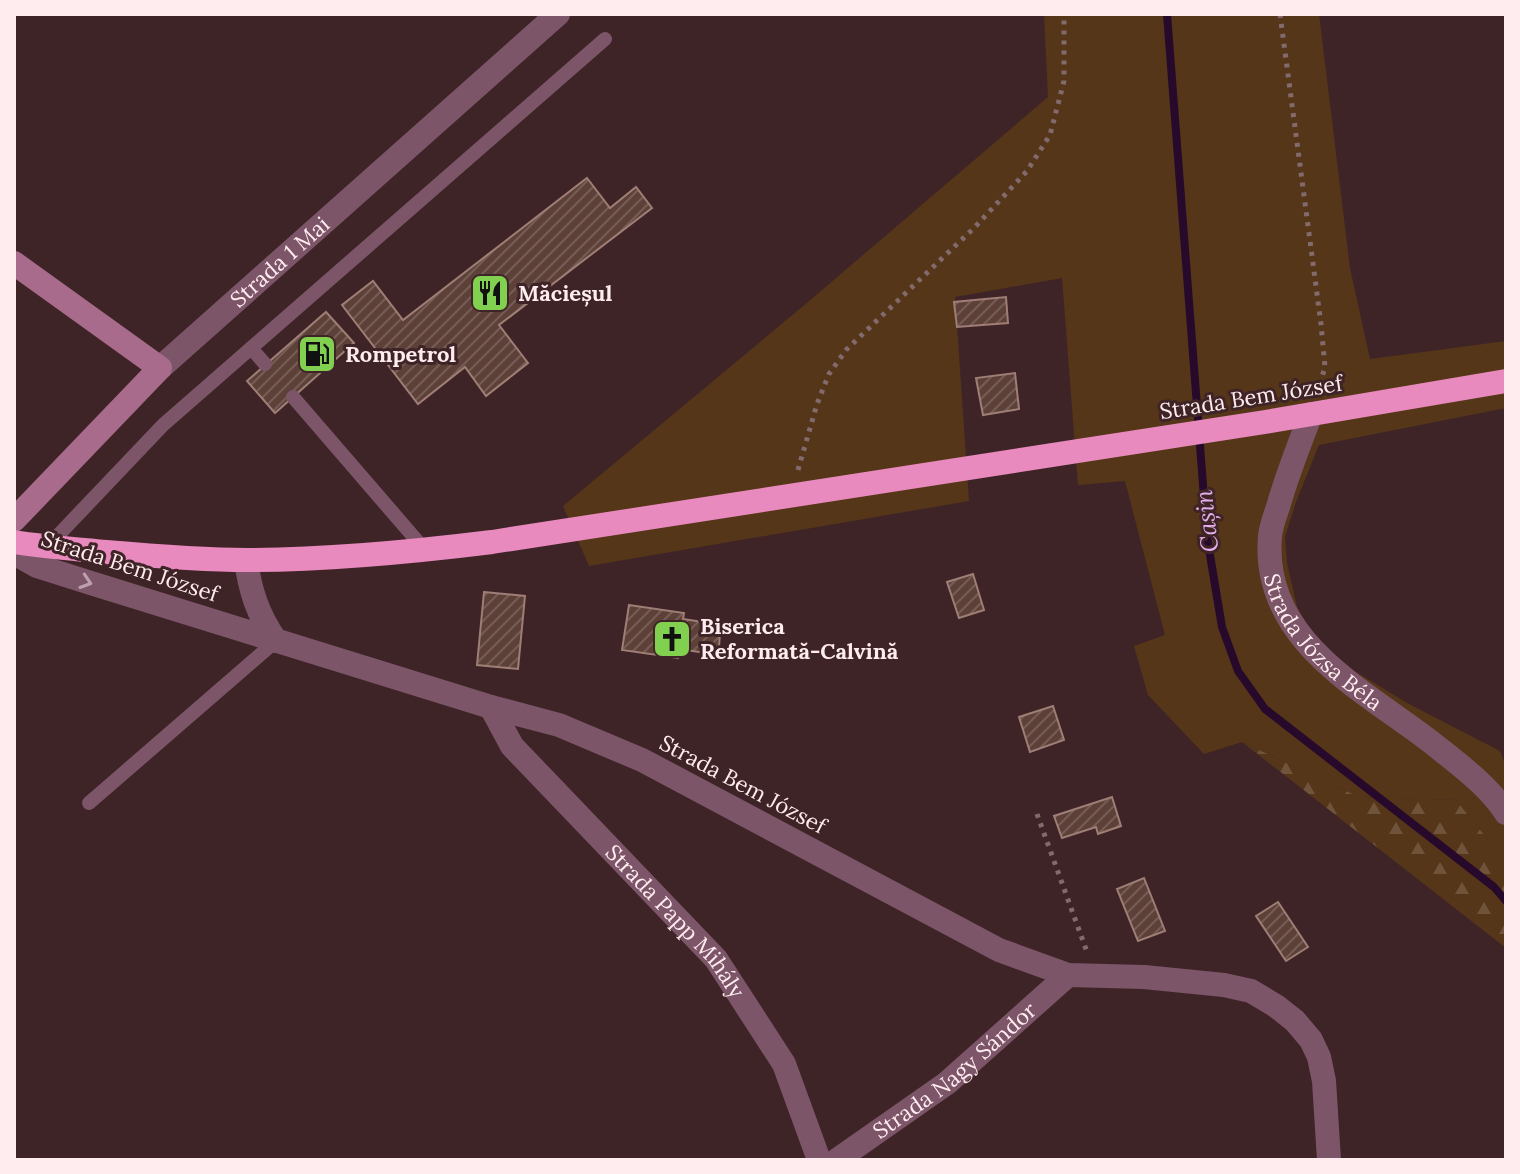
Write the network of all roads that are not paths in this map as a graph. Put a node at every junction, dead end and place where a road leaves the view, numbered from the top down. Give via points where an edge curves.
1 (558, 14) edge
2 (605, 39) dead end
3 (14, 263) edge
4 (251, 348) junction
5 (265, 364) dead end
6 (160, 368) junction
7 (1506, 381) edge
8 (293, 397) dead end
9 (1311, 414) junction
10 (14, 520) edge
11 (46, 547) junction
12 (425, 550) junction
13 (15, 552) edge
14 (246, 560) junction
15 (276, 641) junction
16 (491, 707) junction
17 (89, 803) dead end
18 (1506, 813) edge
19 (1068, 975) junction
20 (819, 1160) edge
21 (837, 1160) edge
22 (1329, 1160) edge

1 - 6 street, Strada 1 Mai
2 - 4 lane
3 - 6 street
4 - 5 lane
4 - 11 lane via 163,425
6 - 10 street, Strada 1 Mai
7 - 9 highway, Strada Bem József
8 - 12 lane
9 - 12 highway, Strada Bem József
9 - 18 street, Strada Józsa Béla via 1271,533 1273,578 1282,607 1299,636 1326,664 1443,752
11 - 13 highway, Strada Bem József
11 - 14 highway, Strada Bem József
12 - 14 highway, Strada Bem József
13 -> 15 street, Strada Bem József via 37,566
14 - 15 street via 255,603
15 - 16 street, Strada Bem József
15 - 17 lane
16 - 19 street, Strada Bem József via 559,725 642,760 999,950
16 - 20 street, Strada Papp Mihály via 512,746 716,959 784,1064
19 - 21 street, Strada Nagy Sándor via 947,1083
19 - 22 street, Strada Bem József via 1224,985 1251,991 1286,1013 1319,1057

